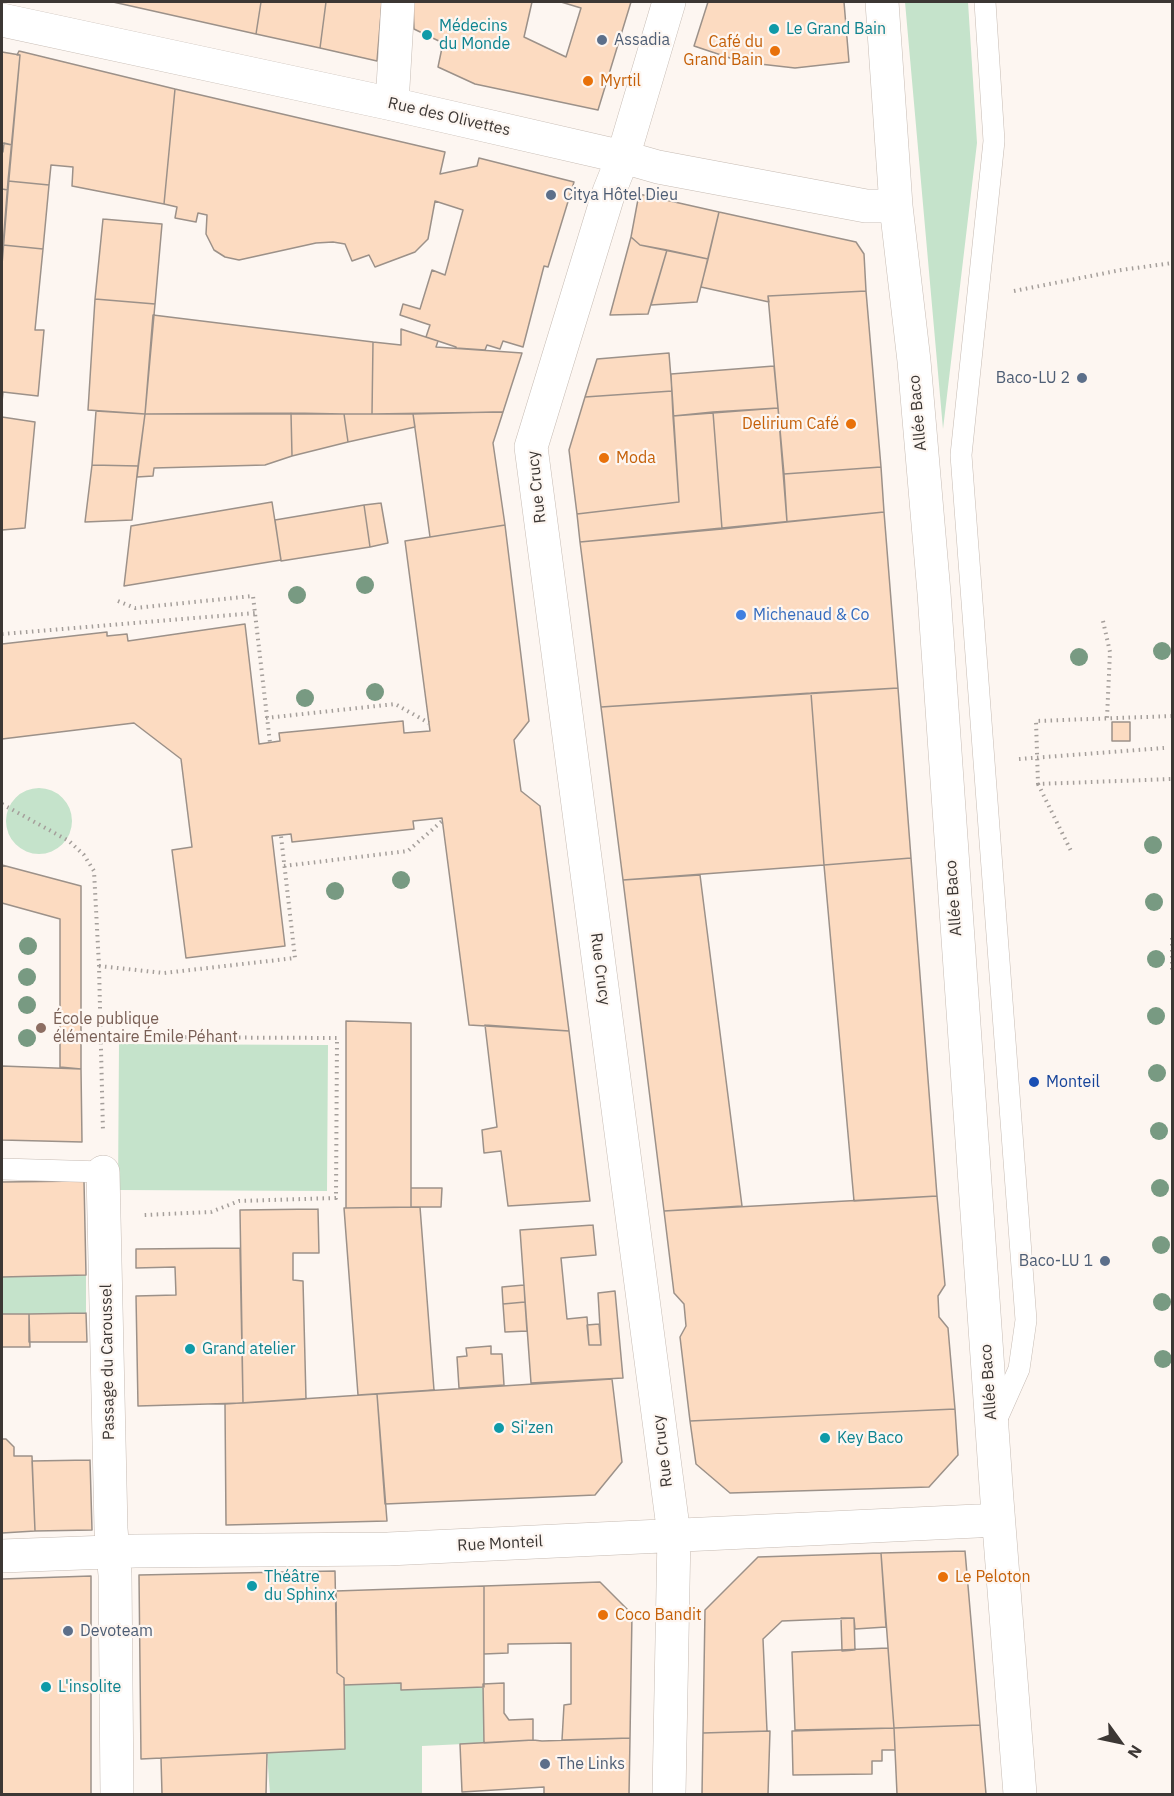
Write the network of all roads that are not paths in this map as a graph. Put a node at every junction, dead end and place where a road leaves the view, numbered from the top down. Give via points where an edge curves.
1 (398, 2) edge
2 (669, 2) edge
3 (882, 2) edge
4 (985, 2) edge
5 (2, 20) edge
6 (392, 104) junction
7 (623, 157) junction
8 (897, 206) junction
9 (2, 1169) edge
10 (104, 1172) joint
11 (992, 1429) junction
12 (998, 1520) junction
13 (674, 1535) junction
14 (114, 1552) junction
15 (2, 1556) edge
16 (117, 1794) edge
17 (669, 1794) edge
18 (1020, 1794) edge

1 - 6 street
2 - 7 street, Rue Crucy
3 - 8 street, Allée Baco
4 - 11 lane via 994,141 961,455 1026,1320 1019,1369
5 - 6 street, Rue des Olivettes
6 - 7 street, Rue des Olivettes
7 - 8 street, Rue des Olivettes via 866,206
7 - 13 street, Rue Crucy via 531,447
8 - 11 street, Allée Baco via 934,593
9 - 10 lane
10 - 14 street, Passage du Caroussel
11 - 12 street, Allée Baco
12 - 13 street, Rue Monteil
12 - 18 street, Allée Baco
13 - 14 street, Rue Monteil via 388,1549
13 - 17 street, Rue Crucy
14 - 15 street, Rue Monteil
14 - 16 street, Passage du Caroussel

